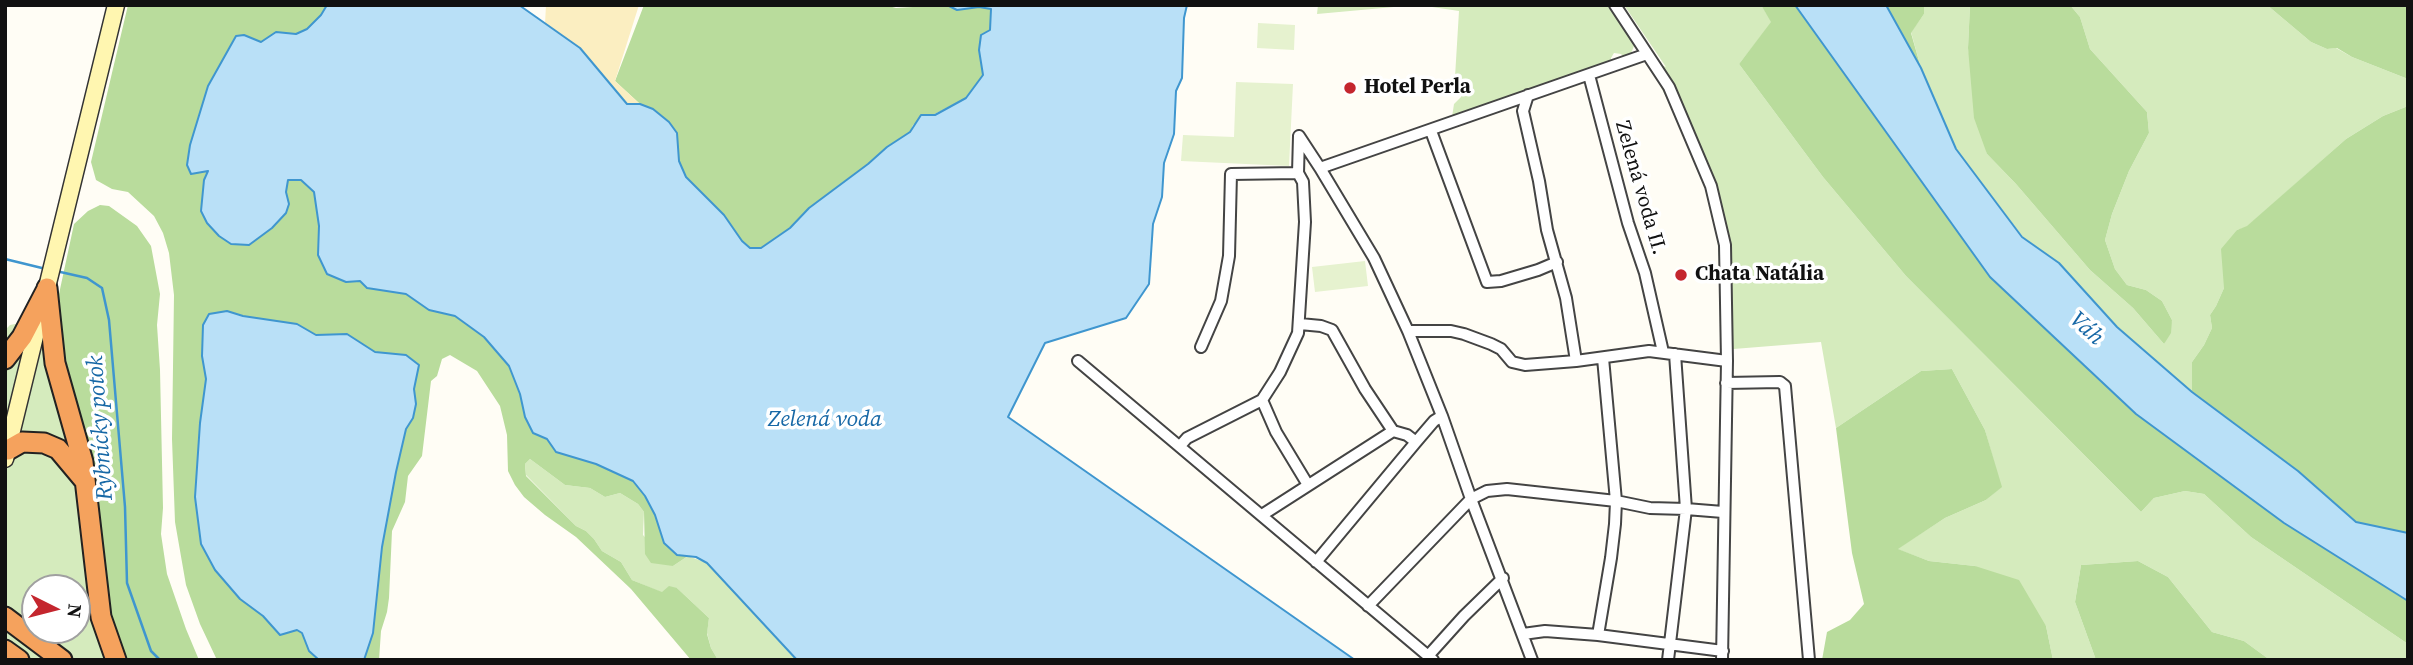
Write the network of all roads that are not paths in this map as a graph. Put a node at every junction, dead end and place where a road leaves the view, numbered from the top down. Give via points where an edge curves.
1 (116, 5) edge
2 (1615, 5) edge
3 (1647, 54) junction
4 (1589, 75) junction
5 (1528, 95) junction
6 (1510, 102) junction
7 (1523, 111) junction
8 (1432, 131) junction
9 (1322, 171) junction
10 (1300, 177) junction
11 (1557, 262) junction
12 (47, 288) junction
13 (1300, 324) junction
14 (1408, 331) junction
15 (1201, 347) dead end
16 (1663, 352) junction
17 (1675, 354) junction
18 (1604, 358) junction
19 (5, 359) edge
20 (1078, 361) dead end
21 (1576, 361) junction
22 (1727, 361) junction
23 (1726, 383) junction
24 (1262, 400) junction
25 (1442, 416) junction
26 (1394, 431) junction
27 (1416, 442) junction
28 (1180, 446) junction
29 (6, 455) edge
30 (85, 480) junction
31 (1308, 485) junction
32 (1471, 499) junction
33 (1616, 501) junction
34 (1686, 509) junction
35 (1723, 512) junction
36 (1262, 515) junction
37 (1316, 562) junction
38 (1503, 578) junction
39 (1368, 606) junction
40 (5, 617) edge
41 (1523, 634) junction
42 (1598, 635) junction
43 (1669, 645) junction
44 (5, 650) edge
45 (1722, 655) edge
46 (1431, 658) edge
47 (19, 660) edge
48 (62, 660) edge
49 (116, 660) edge
50 (1532, 660) edge
51 (1668, 660) edge
52 (1809, 660) edge

1 - 12 main road
2 - 3 street
3 - 4 street
3 - 22 street via 1669,87 1711,186 1725,245
4 - 5 street
4 - 16 street, Zelená voda II.
5 - 6 street
5 - 7 street
6 - 7 street
6 - 8 street
7 - 11 street
8 - 9 street via 1359,153
8 - 11 street via 1486,282
9 - 10 street
9 - 10 street via 1299,136
9 - 14 street via 1374,258
10 - 13 street via 1305,222
10 - 15 street via 1231,174 1229,256 1221,301
11 - 21 street
12 - 19 highway
12 - 29 main road
12 - 30 highway via 53,353
13 - 24 street via 1280,372
13 - 26 street via 1332,330
14 - 21 street via 1464,334 1501,349 1518,364
14 - 25 street
16 - 17 street
16 - 18 street
17 - 22 street
17 - 34 street
18 - 21 street
18 - 33 street
20 - 28 street
22 - 23 street
23 - 35 street
23 - 52 street via 1780,382 1785,386
24 - 28 street via 1187,438
24 - 31 street
25 - 27 street
25 - 32 street
26 - 27 street
26 - 31 street
27 - 37 street
28 - 36 street
29 - 30 highway via 22,442 44,443 58,449
30 - 49 highway via 99,604
31 - 36 street
32 - 33 street via 1507,489
32 - 38 street
32 - 39 street
33 - 34 street
33 - 42 street
34 - 35 street
34 - 43 street
35 - 45 street
36 - 37 street
37 - 39 street
38 - 41 street
38 - 46 street via 1464,616
39 - 46 street
40 - 48 highway
41 - 42 street
41 - 50 street
42 - 43 street
43 - 45 street
43 - 51 street
44 - 47 highway

